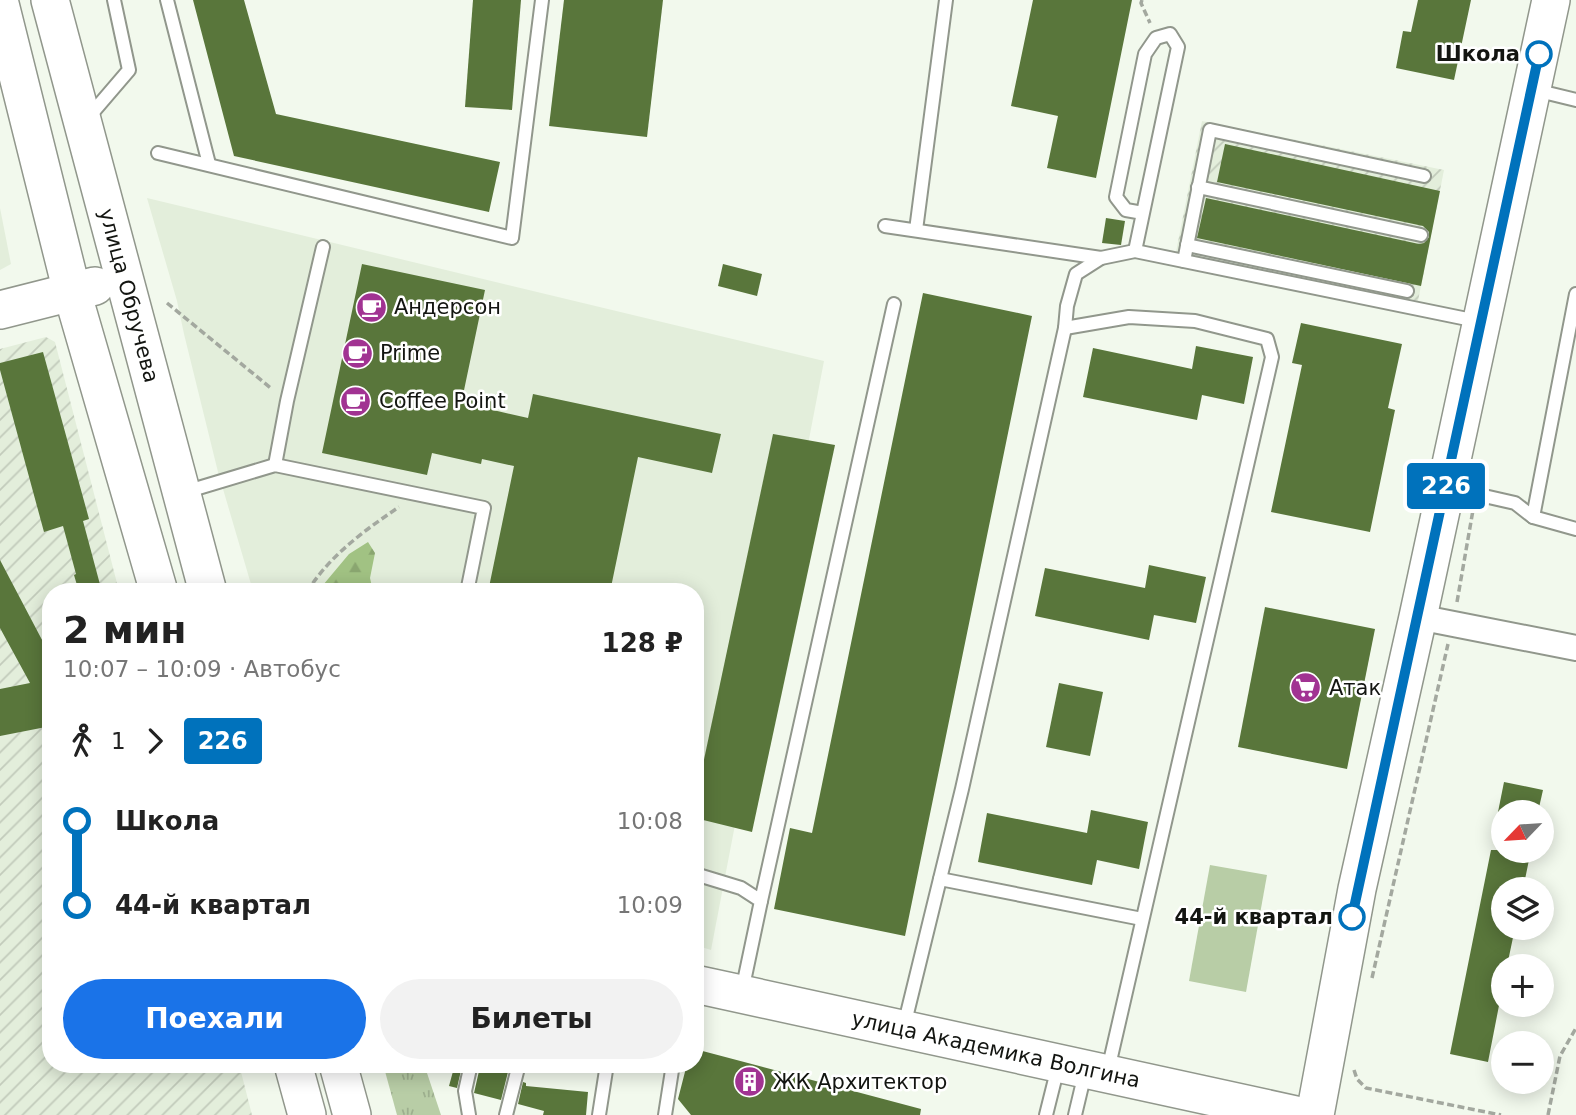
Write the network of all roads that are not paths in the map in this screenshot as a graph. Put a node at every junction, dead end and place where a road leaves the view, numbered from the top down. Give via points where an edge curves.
1 (50, 0) edge
2 (114, 0) edge
3 (167, 0) edge
4 (542, 0) edge
5 (946, 0) edge
6 (1550, 0) edge
7 (0, 4) edge
8 (1531, 89) junction
9 (1576, 100) edge
10 (83, 125) junction
11 (158, 153) dead end
12 (209, 164) junction
13 (1424, 176) dead end
14 (1198, 187) junction
15 (1143, 213) junction
16 (885, 226) dead end
17 (916, 230) junction
18 (1421, 235) dead end
19 (1187, 245) junction
20 (323, 247) dead end
21 (1135, 251) junction
22 (1101, 258) junction
23 (1184, 261) junction
24 (123, 279) junction
25 (1407, 291) dead end
26 (72, 292) junction
27 (1576, 294) edge
28 (894, 304) dead end
29 (0, 310) edge
30 (1481, 321) junction
31 (1065, 328) junction
32 (275, 465) junction
33 (1461, 491) junction
34 (181, 494) junction
35 (1533, 517) junction
36 (1576, 529) edge
37 (156, 583) edge
38 (206, 583) edge
39 (469, 583) edge
40 (1435, 620) junction
41 (1576, 648) edge
42 (704, 877) edge
43 (940, 879) junction
44 (761, 901) junction
45 (1142, 919) junction
46 (704, 986) edge
47 (741, 994) junction
48 (903, 1030) junction
49 (1084, 1068) junction
50 (295, 1073) edge
51 (342, 1073) edge
52 (469, 1073) edge
53 (517, 1073) edge
54 (606, 1073) edge
55 (672, 1073) edge
56 (307, 1115) edge
57 (352, 1115) edge
58 (469, 1115) edge
59 (506, 1115) edge
60 (599, 1115) edge
61 (665, 1115) edge
62 (1046, 1115) edge
63 (1075, 1115) edge
64 (1296, 1115) edge
65 (1315, 1115) edge

1 - 10 street, улица Обручева
2 - 10 lane via 129,71
3 - 12 lane
4 - 12 lane via 512,238
5 - 17 lane
6 - 8 street
7 - 26 street
8 - 9 lane
8 - 30 street
10 - 24 street, улица Обручева
11 - 12 lane
13 - 14 lane via 1210,130
14 - 18 lane
14 - 19 lane
15 - 15 lane via 1178,47 1170,34 1156,38 1145,54 1116,197 1126,210
15 - 21 lane
16 - 17 lane
17 - 22 lane
19 - 23 lane
19 - 25 lane
20 - 32 lane
21 - 22 lane
21 - 23 lane
22 - 31 lane via 1076,274
23 - 30 lane
24 - 26 street
24 - 34 street, улица Обручева
26 - 29 street
26 - 37 street
27 - 35 lane
28 - 44 lane
30 - 33 street
31 - 43 lane
31 - 45 lane via 1129,317 1195,321 1267,340 1272,357
32 - 34 lane
32 - 39 lane via 484,508
33 - 35 lane via 1515,503
33 - 40 street
34 - 38 street, улица Обручева
35 - 36 lane
40 - 41 street
40 - 65 street via 1357,889
42 - 44 lane via 741,888
43 - 45 lane
43 - 48 lane
44 - 47 lane
45 - 49 lane
46 - 47 street, улица Академика Волгина
47 - 48 street, улица Академика Волгина
48 - 49 street, улица Академика Волгина
49 - 62 lane
49 - 63 lane
49 - 64 street, улица Академика Волгина
50 - 56 street
51 - 57 street
52 - 58 lane via 465,1090
53 - 59 lane
54 - 60 lane
55 - 61 lane

